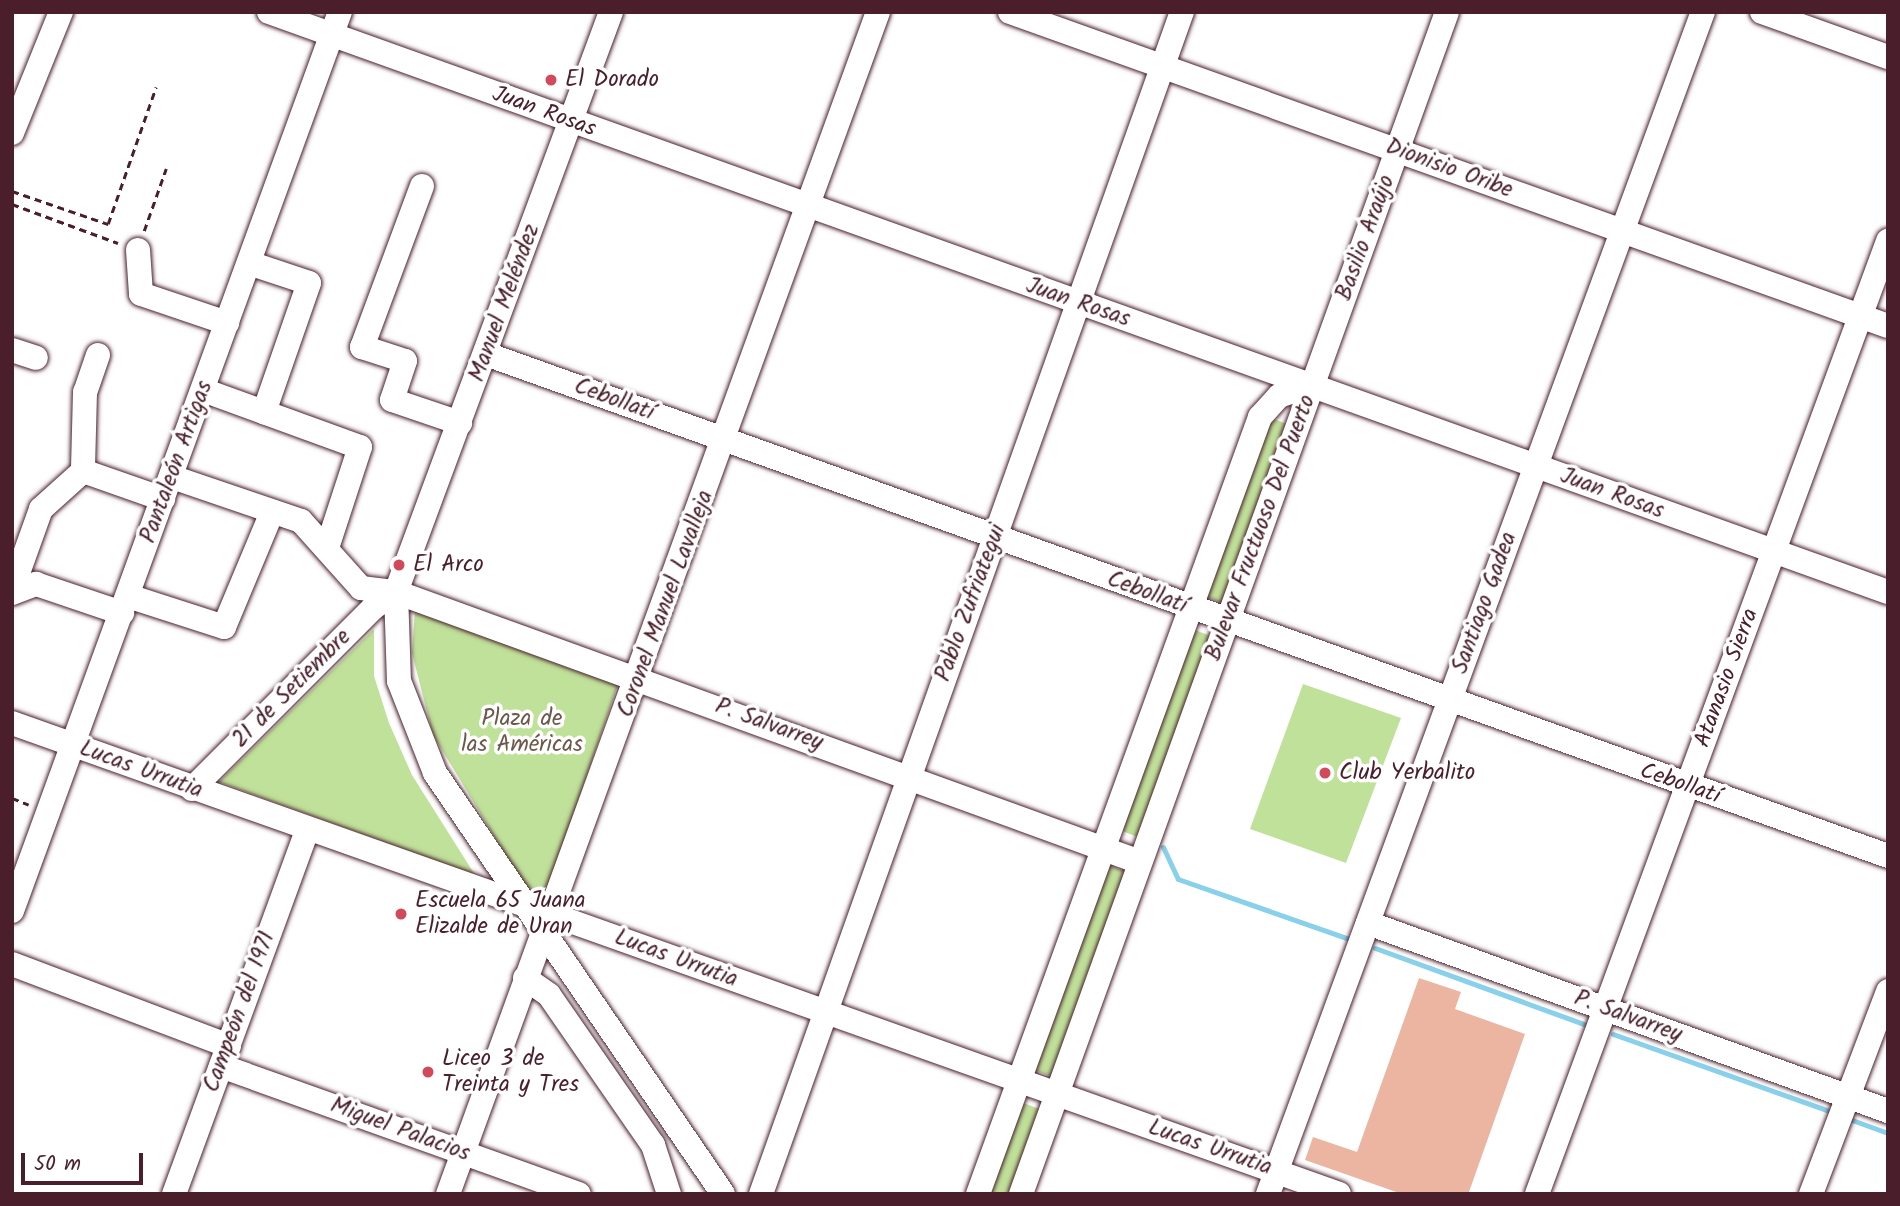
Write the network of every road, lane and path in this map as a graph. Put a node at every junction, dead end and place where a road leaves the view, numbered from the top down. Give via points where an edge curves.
1 (61, 12) edge
2 (269, 12) edge
3 (340, 12) edge
4 (611, 12) edge
5 (878, 12) edge
6 (1010, 12) edge
7 (1182, 12) edge
8 (1447, 12) edge
9 (1703, 12) edge
10 (1762, 12) edge
11 (332, 36) junction
12 (1888, 57) edge
13 (1162, 67) junction
14 (156, 87) dead end
15 (572, 121) junction
16 (12, 133) edge
17 (1398, 150) junction
18 (166, 169) dead end
19 (422, 186) dead end
20 (12, 191) edge
21 (12, 204) edge
22 (807, 209) junction
23 (1621, 232) junction
24 (1888, 241) edge
25 (138, 250) junction
26 (249, 263) junction
27 (1078, 303) junction
28 (1860, 317) junction
29 (227, 323) junction
30 (1888, 326) edge
31 (12, 350) edge
32 (486, 354) junction
33 (98, 355) dead end
34 (36, 358) dead end
35 (1313, 384) junction
36 (203, 390) junction
37 (264, 412) junction
38 (460, 423) junction
39 (726, 440) junction
40 (1535, 467) junction
41 (83, 471) junction
42 (167, 488) junction
43 (272, 512) junction
44 (994, 537) junction
45 (327, 548) junction
46 (1773, 552) junction
47 (12, 591) edge
48 (396, 592) junction
49 (1888, 592) edge
50 (125, 605) junction
51 (1189, 609) junction
52 (1226, 622) junction
53 (638, 678) junction
54 (1449, 701) junction
55 (12, 723) edge
56 (74, 746) junction
57 (908, 775) junction
58 (1687, 786) junction
59 (192, 789) junction
60 (307, 831) junction
61 (1102, 849) junction
62 (1888, 856) edge
63 (1140, 862) junction
64 (524, 905) junction
65 (12, 911) edge
66 (547, 923) junction
67 (1368, 923) junction
68 (12, 964) edge
69 (525, 978) junction
70 (1888, 991) edge
71 (1606, 1009) junction
72 (824, 1012) junction
73 (225, 1056) junction
74 (1019, 1082) junction
75 (1057, 1096) junction
76 (1849, 1097) junction
77 (1888, 1111) edge
78 (463, 1152) junction
79 (1277, 1170) junction
80 (174, 1194) edge
81 (448, 1194) edge
82 (579, 1194) edge
83 (669, 1194) edge
84 (723, 1194) edge
85 (761, 1194) edge
86 (978, 1194) edge
87 (1021, 1194) edge
88 (1268, 1194) edge
89 (1339, 1194) edge
90 (1537, 1194) edge
91 (1811, 1194) edge

1 - 16 street
2 - 11 street, Juan Rosas
3 - 11 street, Pantaleón Artigas
4 - 15 street, Manuel Meléndez
5 - 22 street, Coronel Manuel Lavalleja
6 - 13 street, Dionisio Oribe
7 - 13 street, Pablo Zufriategui
8 - 17 street, Basilio Araújo
9 - 23 street, Santiago Gadea
10 - 12 street
11 - 15 street, Juan Rosas
11 - 26 street, Pantaleón Artigas
13 - 17 street, Dionisio Oribe
13 - 27 street, Pablo Zufriategui
14 - 20 path via 108,224
15 - 22 street, Juan Rosas
15 - 32 street, Manuel Meléndez
17 - 23 street, Dionisio Oribe
17 - 35 street, Basilio Araújo
18 - 25 path
19 - 38 street via 362,347 405,361 392,400
21 - 25 path
22 - 27 street, Juan Rosas
22 - 39 street, Coronel Manuel Lavalleja
23 - 28 street, Dionisio Oribe
23 - 40 street, Santiago Gadea
24 - 28 street, Atanasio Sierra
25 - 29 street via 141,294
26 - 29 street, Pantaleón Artigas
26 - 37 street via 309,283
27 - 35 street, Juan Rosas
27 - 44 street, Pablo Zufriategui
28 - 30 street, Dionisio Oribe
28 - 46 street, Atanasio Sierra
29 - 36 street, Pantaleón Artigas
31 - 34 street
32 - 38 street, Manuel Meléndez
32 - 39 street, Cebollatí
33 - 41 street via 85,393
35 - 40 street, Juan Rosas
35 - 51 street, Bulevar Fructuoso Del Puerto via 1279,396 1260,417
35 - 52 street, Bulevar Fructuoso Del Puerto
36 - 37 street
36 - 42 street, Pantaleón Artigas
37 - 45 street via 360,447
38 - 48 street, Manuel Meléndez
39 - 44 street, Cebollatí
39 - 53 street, Coronel Manuel Lavalleja
40 - 46 street, Juan Rosas
40 - 54 street, Santiago Gadea
41 - 42 street, P. Salvarrey
41 - 47 street via 41,509
42 - 43 street, P. Salvarrey
42 - 50 street, Pantaleón Artigas
43 - 45 street, P. Salvarrey via 313,528
43 - 50 street via 224,627
44 - 51 street, Cebollatí
44 - 57 street, Pablo Zufriategui
45 - 48 street, P. Salvarrey via 348,579
46 - 49 street, Juan Rosas
46 - 58 street, Atanasio Sierra
47 - 50 street via 36,584
48 - 53 street, P. Salvarrey
48 - 59 street, 21 de Setiembre via 373,608
48 - 64 street via 399,681 413,729
50 - 56 street, Pantaleón Artigas
51 - 52 street, Cebollatí
51 - 61 street, Bulevar Fructuoso Del Puerto
52 - 54 street, Cebollatí
52 - 63 street, Bulevar Fructuoso Del Puerto
53 - 57 street, P. Salvarrey
53 - 66 street, Coronel Manuel Lavalleja
54 - 58 street, Cebollatí
54 - 67 street, Santiago Gadea
55 - 56 street, Lucas Urrutia
56 - 59 street, Lucas Urrutia
56 - 65 street, Pantaleón Artigas
57 - 61 street, P. Salvarrey
57 - 72 street, Pablo Zufriategui
58 - 62 street, Cebollatí
58 - 71 street, Atanasio Sierra
59 - 60 street, Lucas Urrutia
60 - 64 street, Lucas Urrutia
60 - 73 street, Campeón del 1971
61 - 63 street, P. Salvarrey
61 - 74 street, Bulevar Fructuoso Del Puerto
63 - 75 street, Bulevar Fructuoso Del Puerto
64 - 66 street, Lucas Urrutia
66 - 69 street, Coronel Manuel Lavalleja
66 - 72 street, Lucas Urrutia
66 - 84 street
67 - 71 street, P. Salvarrey
67 - 79 street, Santiago Gadea
68 - 73 street, Miguel Palacios
69 - 78 street, Coronel Manuel Lavalleja
69 - 83 street via 548,995 653,1145
70 - 76 street
71 - 76 street, P. Salvarrey
71 - 90 street, Atanasio Sierra
72 - 74 street, Lucas Urrutia
72 - 85 street, Pablo Zufriategui
73 - 78 street, Miguel Palacios
73 - 80 street, Campeón del 1971
74 - 75 street, Lucas Urrutia
74 - 86 street, Bulevar Fructuoso Del Puerto
75 - 79 street, Lucas Urrutia
75 - 87 street, Bulevar Fructuoso Del Puerto
76 - 77 street, P. Salvarrey
76 - 91 street
78 - 81 street, Coronel Manuel Lavalleja
78 - 82 street, Miguel Palacios
79 - 88 street, Santiago Gadea
79 - 89 street, Lucas Urrutia

